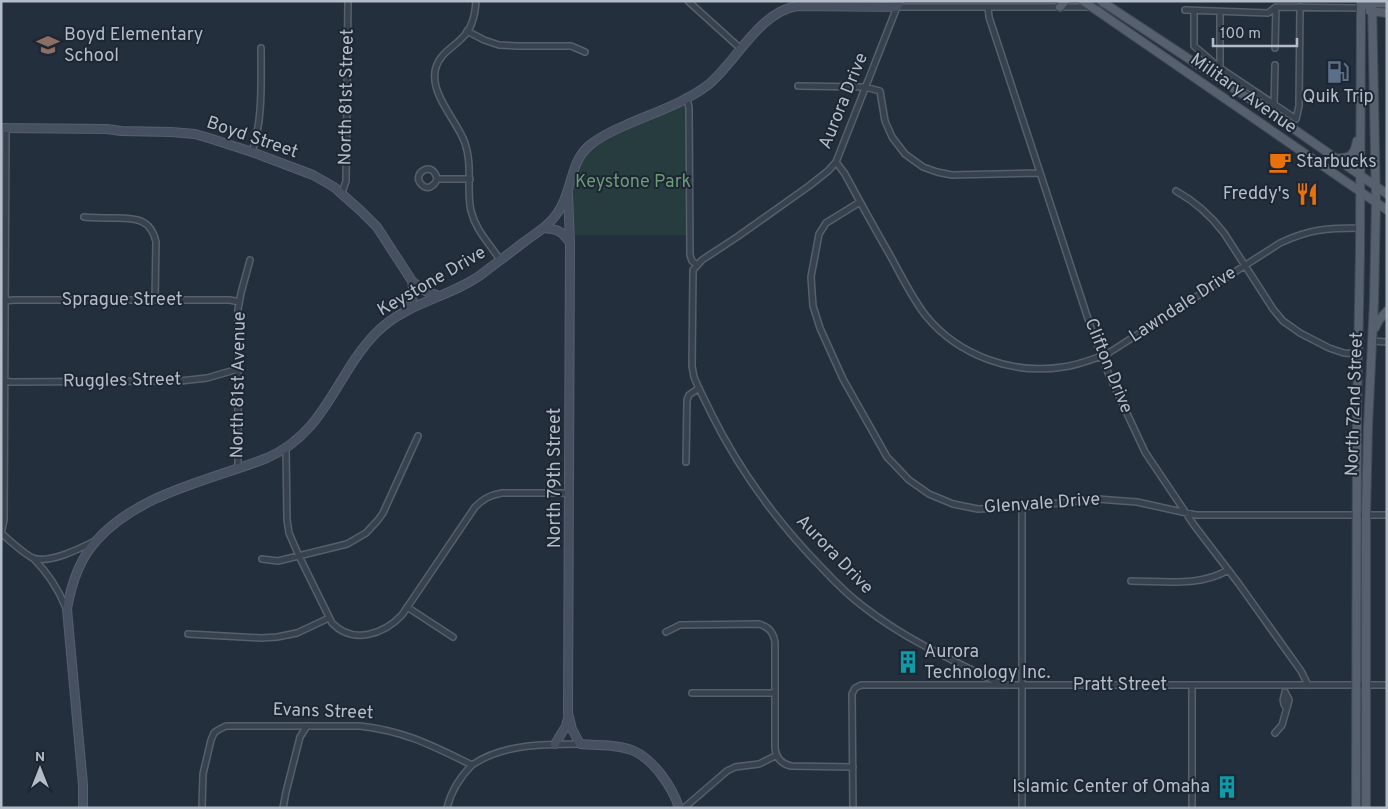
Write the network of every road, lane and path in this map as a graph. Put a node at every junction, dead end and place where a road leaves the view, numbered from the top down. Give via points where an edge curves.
1 (348, 1) edge
2 (476, 1) edge
3 (688, 1) edge
4 (1083, 1) edge
5 (1102, 1) edge
6 (1372, 2) edge
7 (1387, 3) edge
8 (898, 4) edge
9 (1062, 4) edge
10 (1361, 4) edge
11 (988, 7) junction
12 (1091, 7) junction
13 (1276, 7) junction
14 (1300, 7) junction
15 (1185, 10) dead end
16 (1194, 11) junction
17 (1220, 12) junction
18 (1373, 12) junction
19 (1387, 13) edge
20 (468, 31) junction
21 (261, 48) dead end
22 (1275, 48) dead end
23 (741, 49) junction
24 (585, 52) dead end
25 (1275, 65) dead end
26 (1220, 68) junction
27 (798, 86) dead end
28 (865, 87) junction
29 (687, 97) junction
30 (1274, 106) junction
31 (1361, 122) junction
32 (4, 128) edge
33 (252, 152) junction
34 (1334, 158) junction
35 (836, 162) junction
36 (1040, 173) junction
37 (1360, 175) junction
38 (437, 178) dead end
39 (470, 179) junction
40 (1376, 186) junction
41 (568, 190) junction
42 (1176, 191) dead end
43 (1360, 192) junction
44 (342, 193) junction
45 (1387, 194) edge
46 (860, 202) junction
47 (1376, 202) junction
48 (1387, 210) edge
49 (84, 218) dead end
50 (543, 228) junction
51 (1360, 228) junction
52 (570, 243) junction
53 (250, 260) dead end
54 (500, 260) junction
55 (697, 265) junction
56 (1245, 266) junction
57 (412, 281) junction
58 (439, 296) junction
59 (155, 300) junction
60 (5, 301) junction
61 (239, 302) junction
62 (409, 308) junction
63 (1387, 311) edge
64 (1373, 332) junction
65 (1372, 341) junction
66 (1387, 342) edge
67 (1358, 354) junction
68 (1101, 356) junction
69 (238, 369) junction
70 (5, 381) junction
71 (699, 388) junction
72 (418, 436) dead end
73 (286, 448) junction
74 (686, 462) dead end
75 (238, 469) junction
76 (570, 493) junction
77 (1022, 507) junction
78 (1185, 512) junction
79 (1357, 515) junction
80 (1366, 515) junction
81 (1387, 515) edge
82 (1, 534) edge
83 (96, 540) junction
84 (299, 556) junction
85 (32, 558) junction
86 (262, 559) dead end
87 (1228, 570) junction
88 (1131, 582) dead end
89 (408, 607) junction
90 (67, 608) junction
91 (329, 618) junction
92 (666, 632) dead end
93 (188, 634) dead end
94 (453, 638) dead end
95 (1003, 685) junction
96 (1022, 685) junction
97 (1192, 685) junction
98 (1286, 685) junction
99 (1308, 685) junction
100 (1356, 685) junction
101 (1366, 685) junction
102 (1387, 685) edge
103 (692, 693) dead end
104 (775, 693) junction
105 (568, 713) junction
106 (307, 726) junction
107 (1275, 733) dead end
108 (555, 744) junction
109 (580, 744) junction
110 (777, 755) junction
111 (472, 765) junction
112 (852, 767) junction
113 (83, 808) edge
114 (202, 808) edge
115 (283, 808) edge
116 (446, 808) edge
117 (679, 808) edge
118 (684, 808) edge
119 (853, 808) edge
120 (1022, 808) edge
121 (1192, 808) edge
122 (1356, 808) edge
123 (1366, 808) edge

1 - 44 street, North 81st Street via 346,181
2 - 20 street
3 - 23 street
4 - 12 main road, Military Avenue
5 - 12 street, Keystone Drive
5 - 34 main road, Military Avenue
6 - 7 main road
6 - 10 main road
6 - 18 main road, North 72nd Street
8 - 11 street, Keystone Drive
8 - 23 street, Keystone Drive via 791,7 772,16
8 - 28 street, Aurora Drive
9 - 11 street, Keystone Drive
9 - 12 street, Keystone Drive
10 - 14 street
10 - 18 main road
10 - 31 main road, North 72nd Street
11 - 36 street, Clifton Drive
12 - 43 main road, Military Avenue
13 - 14 street
13 - 17 street via 1268,13
13 - 22 street
14 - 30 street via 1299,106 1296,119
15 - 16 street
16 - 17 street
16 - 26 street via 1194,46
17 - 26 street
18 - 19 main road
18 - 40 main road, North 72nd Street
20 - 24 street via 500,44 571,46
20 - 39 street via 439,61 434,78 438,93 465,144
21 - 33 street via 260,116
23 - 29 street, Keystone Drive via 713,80
25 - 30 street
26 - 30 street
27 - 28 street
28 - 35 street, Aurora Drive
28 - 36 street via 880,91 885,121 892,137 905,154 923,167 952,174
29 - 41 street, Keystone Drive via 592,143 577,161
29 - 55 street via 690,255
31 - 34 main road via 1352,155
31 - 37 main road, North 72nd Street
32 - 33 street, Boyd Street via 181,132
32 - 60 street
33 - 44 street, Boyd Street via 312,174
34 - 37 main road, Military Avenue
35 - 46 street, Lawndale Drive
35 - 55 street, Aurora Drive via 816,180
36 - 68 street, Clifton Drive
37 - 40 main road, Military Avenue
37 - 43 main road, North 72nd Street
38 - 39 street
39 - 54 street via 474,221
40 - 45 main road, Military Avenue
40 - 47 main road, North 72nd Street
41 - 50 street, Keystone Drive via 559,211
41 - 52 street, North 79th Street
42 - 56 street via 1215,222
43 - 47 main road, Military Avenue
43 - 51 main road, North 72nd Street
44 - 57 street, Boyd Street via 377,227
46 - 68 street, Lawndale Drive via 919,307 938,329 960,346 992,362 1026,369 1064,367
46 - 77 street, Glenvale Drive via 821,228 811,277 815,315 843,379 887,457 918,487 941,500 966,507
47 - 48 main road, Military Avenue
47 - 64 main road, North 72nd Street
49 - 59 street via 137,219 149,226 156,240
50 - 52 street via 560,231
50 - 54 street, Keystone Drive
51 - 56 street, Lawndale Drive via 1309,231 1280,243
51 - 67 main road, North 72nd Street
52 - 76 street, North 79th Street
53 - 61 street, North 81st Avenue
54 - 58 street, Keystone Drive via 470,282
55 - 71 street, Aurora Drive via 693,270 692,366
56 - 67 street via 1273,309 1291,327 1342,353
56 - 68 street, Lawndale Drive
57 - 58 street, Boyd Street via 423,290
57 - 62 street via 414,292
58 - 62 street, Keystone Drive
59 - 60 street, Sprague Street
59 - 61 street, Sprague Street
60 - 70 street
61 - 69 street, North 81st Avenue
62 - 73 street, Keystone Drive via 370,340 317,420
63 - 64 main road
64 - 65 main road, North 72nd Street
65 - 66 street
65 - 80 main road, North 72nd Street
67 - 79 main road, North 72nd Street
68 - 78 street, Clifton Drive via 1139,442
69 - 70 street, Ruggles Street via 207,378 180,381
69 - 75 street, North 81st Avenue
70 - 82 street via 4,520
71 - 74 street via 687,400
71 - 95 street, Aurora Drive via 728,446 754,487 793,537 835,581 865,608 904,634
72 - 84 street via 383,513 371,528 347,544
73 - 75 street, Keystone Drive
73 - 84 street via 288,526 290,539
75 - 83 street, Keystone Drive via 148,503
76 - 89 street via 502,493 482,501
76 - 105 street, North 79th Street
77 - 78 street, Glenvale Drive via 1109,499
77 - 96 street
78 - 79 street, Glenvale Drive via 1196,515
78 - 87 street, Clifton Drive
79 - 80 street, Glenvale Drive
79 - 100 main road, North 72nd Street
80 - 81 street, Glenvale Drive
80 - 101 main road, North 72nd Street
82 - 85 street
83 - 85 street, Keystone Drive via 61,556
83 - 90 street via 70,591
84 - 86 street via 278,561
84 - 91 street
85 - 90 street via 54,582
87 - 88 street via 1200,581
87 - 99 street, Clifton Drive
89 - 91 street via 391,625 368,634 344,632
89 - 94 street
90 - 113 street
91 - 93 street via 297,633 277,637
92 - 104 street via 680,625 759,624 769,629 776,642
95 - 96 street, Pratt Street
95 - 112 street, Pratt Street via 861,685 852,694
96 - 97 street, Pratt Street
96 - 120 street
97 - 98 street, Pratt Street
97 - 121 street
98 - 99 street, Pratt Street
98 - 107 street via 1283,699 1286,708 1282,725
99 - 100 street, Pratt Street
100 - 101 street, Pratt Street
100 - 122 main road, North 72nd Street
101 - 102 street, Pratt Street
101 - 123 main road, North 72nd Street
103 - 104 street
104 - 110 street
105 - 108 street, North 79th Street via 566,726
105 - 109 street, North 79th Street
106 - 111 street, Evans Street via 360,726 391,730
106 - 114 street, Evans Street via 226,726 218,730 211,740 203,774
106 - 115 street via 300,737
108 - 109 street
108 - 111 street via 494,752
109 - 117 street via 626,748 644,756 664,778
110 - 112 street via 781,762 791,766
110 - 118 street via 759,764 732,768
111 - 116 street via 456,784
112 - 119 street

